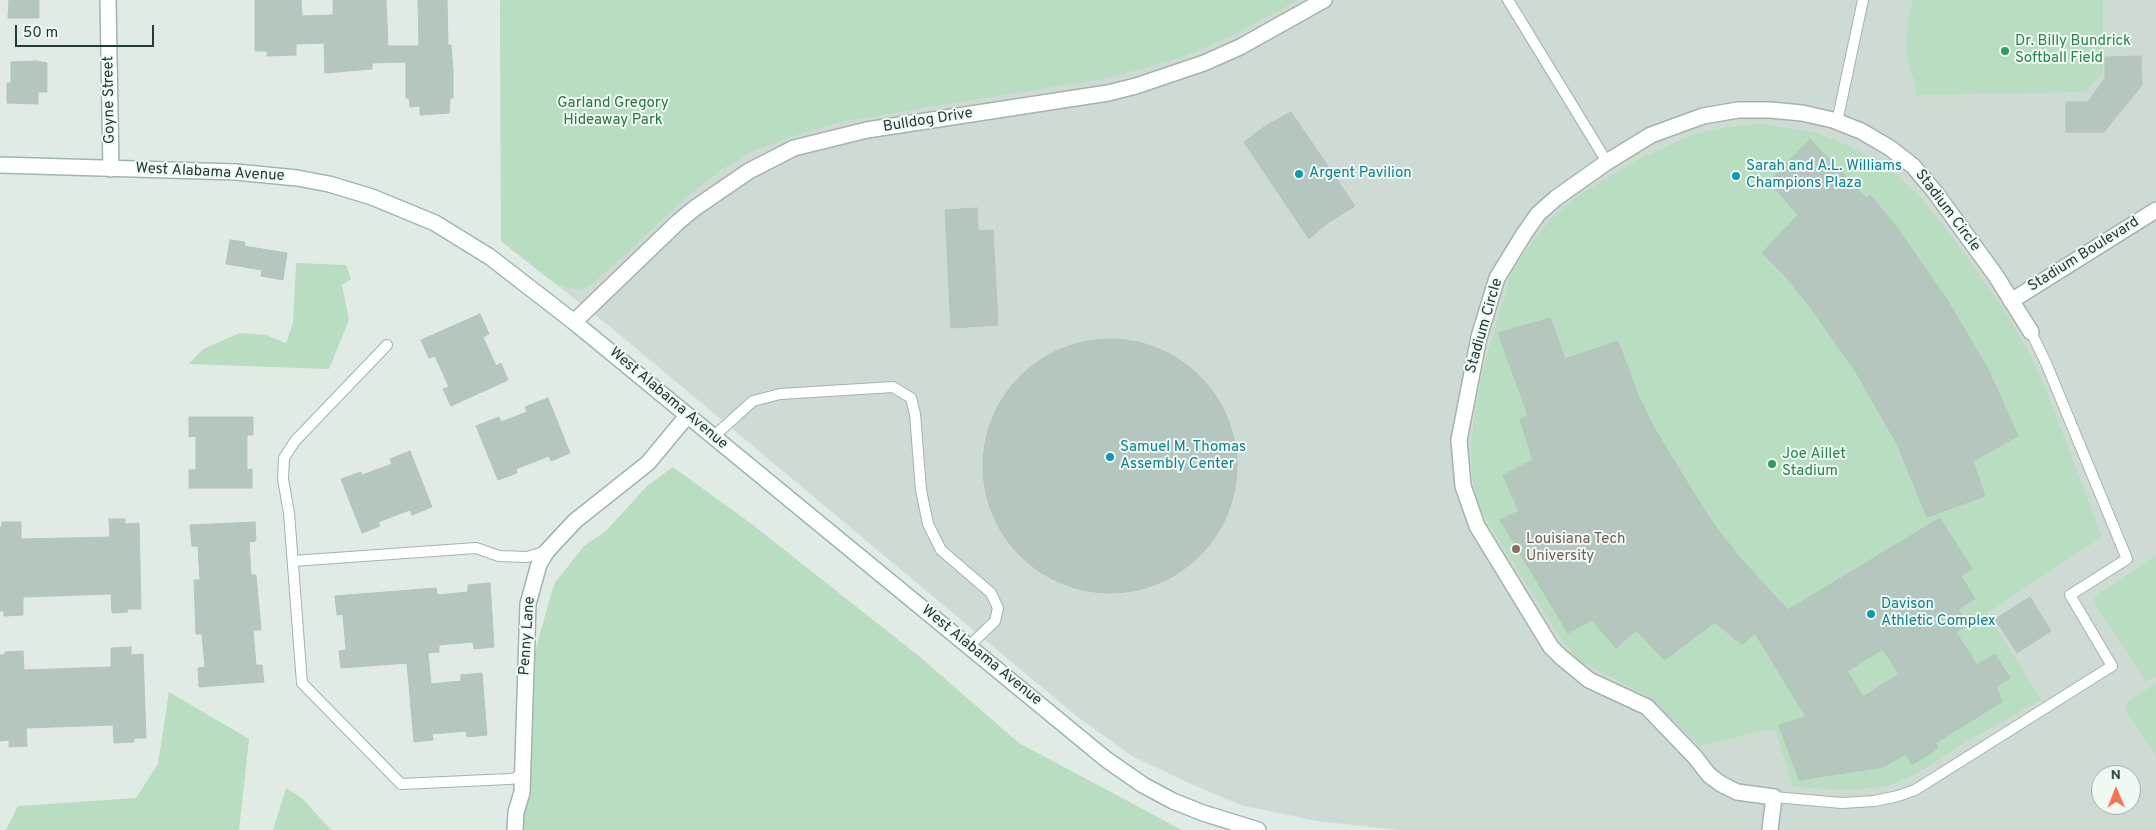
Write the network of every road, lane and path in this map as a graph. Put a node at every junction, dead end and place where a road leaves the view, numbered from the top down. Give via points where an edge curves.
1 (108, 0) edge
2 (1324, 0) edge
3 (1508, 0) edge
4 (1863, 0) edge
5 (1837, 122) junction
6 (1607, 162) junction
7 (0, 165) edge
8 (111, 169) junction
9 (2156, 210) edge
10 (2011, 300) junction
11 (574, 322) junction
12 (2031, 332) joint
13 (387, 345) dead end
14 (687, 416) junction
15 (713, 437) junction
16 (548, 551) junction
17 (293, 561) junction
18 (969, 646) junction
19 (522, 770) junction
20 (1774, 797) junction
21 (1236, 827) edge
22 (515, 830) edge
23 (1258, 830) edge
24 (1770, 830) edge

1 - 8 street, Goyne Street
2 - 11 street, Bulldog Drive via 1231,51 1136,86 867,130 794,148 748,171 689,213
3 - 6 lane
4 - 5 lane
5 - 6 street, Stadium Circle via 1802,112 1738,110 1704,116 1651,135
5 - 10 street, Stadium Circle via 1869,135 1913,166
6 - 20 street, Stadium Circle via 1538,214 1497,278 1479,337 1459,440 1468,504 1487,544 1560,657 1589,680 1647,707 1721,784 1737,792
7 - 8 street, West Alabama Avenue
8 - 11 street, West Alabama Avenue via 266,174 329,184 372,197 435,224 490,256
9 - 10 street, Stadium Boulevard
10 - 12 street, Stadium Circle
11 - 14 street, West Alabama Avenue
12 - 20 lane via 2127,559 2070,595 2112,666 1915,790 1874,801
13 - 17 lane via 295,441 284,458 283,479
14 - 15 street, West Alabama Avenue
14 - 16 street, Penny Lane via 648,462 575,521
15 - 18 street, West Alabama Avenue
15 - 18 lane via 753,401 780,394 893,388 911,398 928,524 941,550 992,593 998,608 994,620
16 - 17 lane via 527,557 499,556 476,548
16 - 19 street, Penny Lane via 539,564 528,604
17 - 19 lane via 302,682 401,784 509,780 517,778
18 - 21 street, West Alabama Avenue via 1107,760 1143,785
19 - 22 street, Penny Lane via 522,792
20 - 24 street
21 - 23 street, West Alabama Avenue

